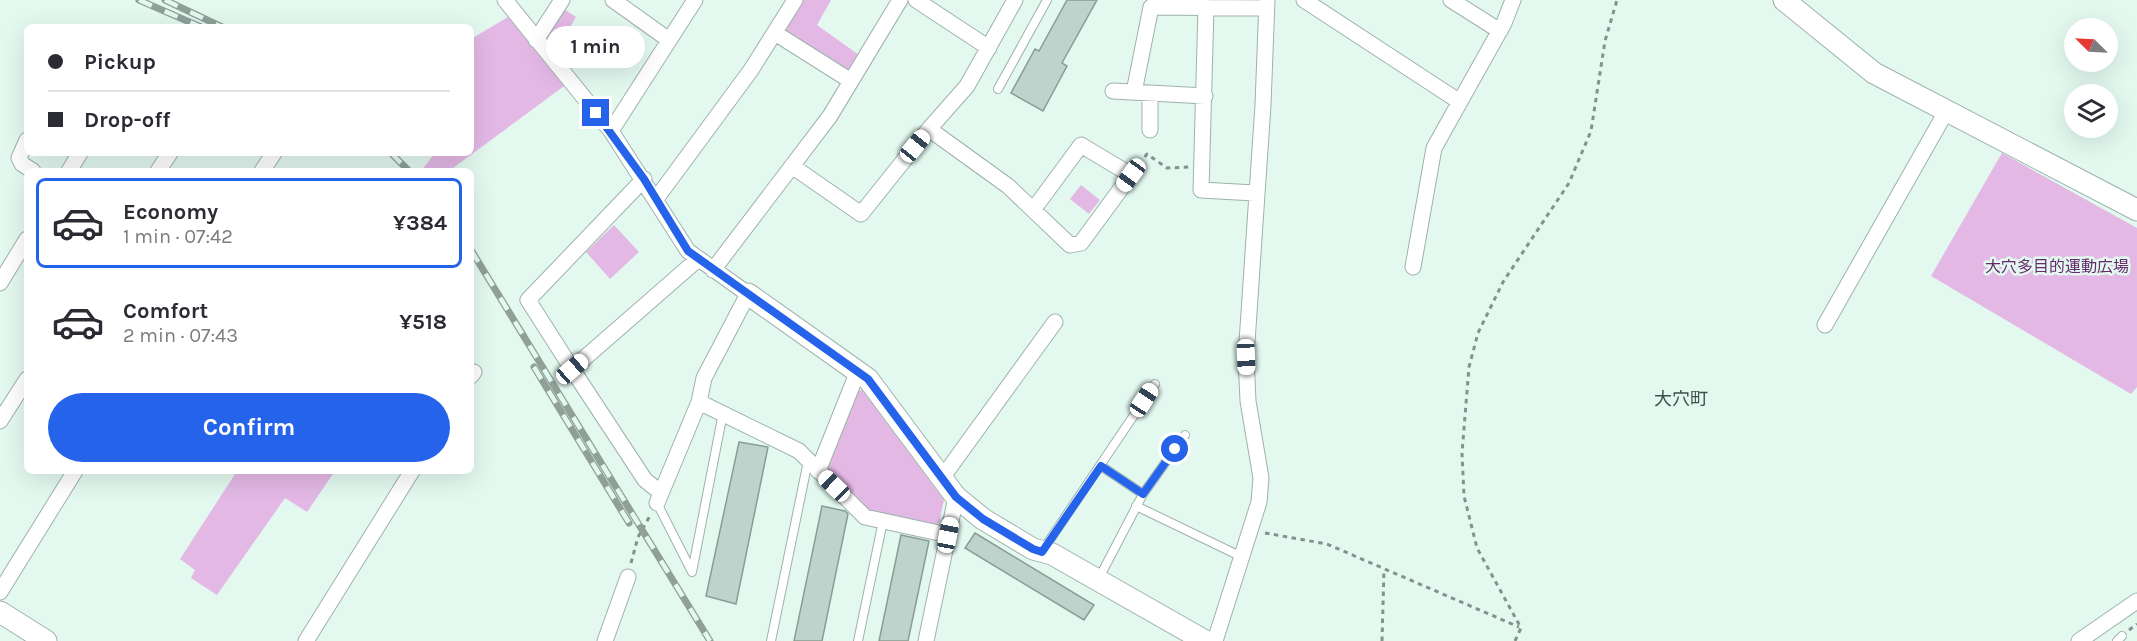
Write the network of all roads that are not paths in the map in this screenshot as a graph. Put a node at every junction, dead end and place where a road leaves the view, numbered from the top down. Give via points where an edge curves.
1 (562, 0) edge
2 (613, 0) edge
3 (695, 0) edge
4 (795, 0) edge
5 (900, 0) edge
6 (916, 0) edge
7 (1016, 0) edge
8 (1047, 0) edge
9 (1304, 0) edge
10 (1451, 0) edge
11 (1513, 0) edge
12 (1784, 0) edge
13 (511, 3) edge
14 (1267, 4) edge
15 (1202, 5) edge
16 (1500, 31) junction
17 (775, 33) junction
18 (536, 40) junction
19 (669, 40) junction
20 (989, 48) junction
21 (851, 81) junction
22 (998, 89) dead end
23 (1113, 91) dead end
24 (1134, 92) junction
25 (1150, 94) junction
26 (1205, 96) junction
27 (1460, 102) junction
28 (1947, 110) junction
29 (929, 129) junction
30 (1150, 130) dead end
31 (611, 131) junction
32 (24, 147) edge
33 (792, 166) junction
34 (28, 168) edge
35 (644, 179) junction
36 (1255, 193) junction
37 (656, 200) junction
38 (1033, 210) junction
39 (2137, 210) edge
40 (24, 244) edge
41 (697, 260) junction
42 (1413, 267) dead end
43 (713, 270) junction
44 (0, 283) edge
45 (748, 294) junction
46 (1054, 322) dead end
47 (1824, 325) dead end
48 (572, 369) junction
49 (858, 371) junction
50 (24, 384) edge
51 (1155, 384) dead end
52 (699, 402) junction
53 (724, 412) junction
54 (0, 421) edge
55 (1185, 435) dead end
56 (813, 466) junction
57 (1101, 466) junction
58 (73, 474) edge
59 (410, 474) edge
60 (942, 478) junction
61 (1143, 494) junction
62 (660, 496) junction
63 (956, 497) junction
64 (1136, 506) junction
65 (883, 521) junction
66 (948, 535) junction
67 (1042, 552) junction
68 (1242, 557) junction
69 (628, 577) road end
70 (1098, 582) junction
71 (0, 592) edge
72 (2137, 601) edge
73 (0, 612) edge
74 (46, 641) edge
75 (306, 641) edge
76 (605, 641) edge
77 (771, 641) edge
78 (858, 641) edge
79 (926, 641) edge
80 (1205, 641) edge
81 (1215, 641) edge
82 (2079, 641) edge

1 - 18 street
2 - 19 street
3 - 19 street
4 - 17 street
5 - 21 street
6 - 20 street
7 - 20 street
8 - 22 lane
9 - 27 street
10 - 16 street
11 - 16 street
12 - 28 street via 1874,73
13 - 18 street
14 - 15 street
14 - 36 street
15 - 24 street via 1150,7
15 - 26 street
16 - 27 street
17 - 21 street
17 - 37 street
18 - 31 street
19 - 31 street
20 - 29 street via 967,86
21 - 33 street
23 - 24 street
24 - 25 street
25 - 26 street
25 - 30 street
26 - 36 street via 1201,190
27 - 42 street via 1434,148
28 - 39 street
28 - 47 street
29 - 33 street via 861,214
29 - 38 street via 1008,186
31 - 35 street
32 - 34 street via 19,158
33 - 43 street
35 - 37 street
35 - 48 street via 528,300
36 - 68 street via 1246,357 1248,401 1261,478 1259,502
37 - 41 street
38 - 38 street via 1070,245 1081,243 1131,175 1081,145
40 - 44 street
41 - 43 street
41 - 48 street
43 - 45 street
45 - 49 street
45 - 52 street via 704,378
46 - 60 street
48 - 62 street via 645,480
49 - 56 street
49 - 60 street
50 - 54 street
51 - 57 lane
52 - 53 street
52 - 62 street
53 - 56 street via 799,451
53 - 62 lane via 692,572
55 - 61 lane
56 - 65 street via 865,517
56 - 77 lane
57 - 61 lane
57 - 67 lane
58 - 71 street
59 - 75 street
60 - 63 street
61 - 64 lane
63 - 66 street
63 - 67 street via 983,519
64 - 68 lane
64 - 70 lane
65 - 66 street
65 - 78 lane
66 - 79 street
67 - 70 street
68 - 81 street
69 - 76 street
70 - 80 street
72 - 82 street
73 - 74 street

